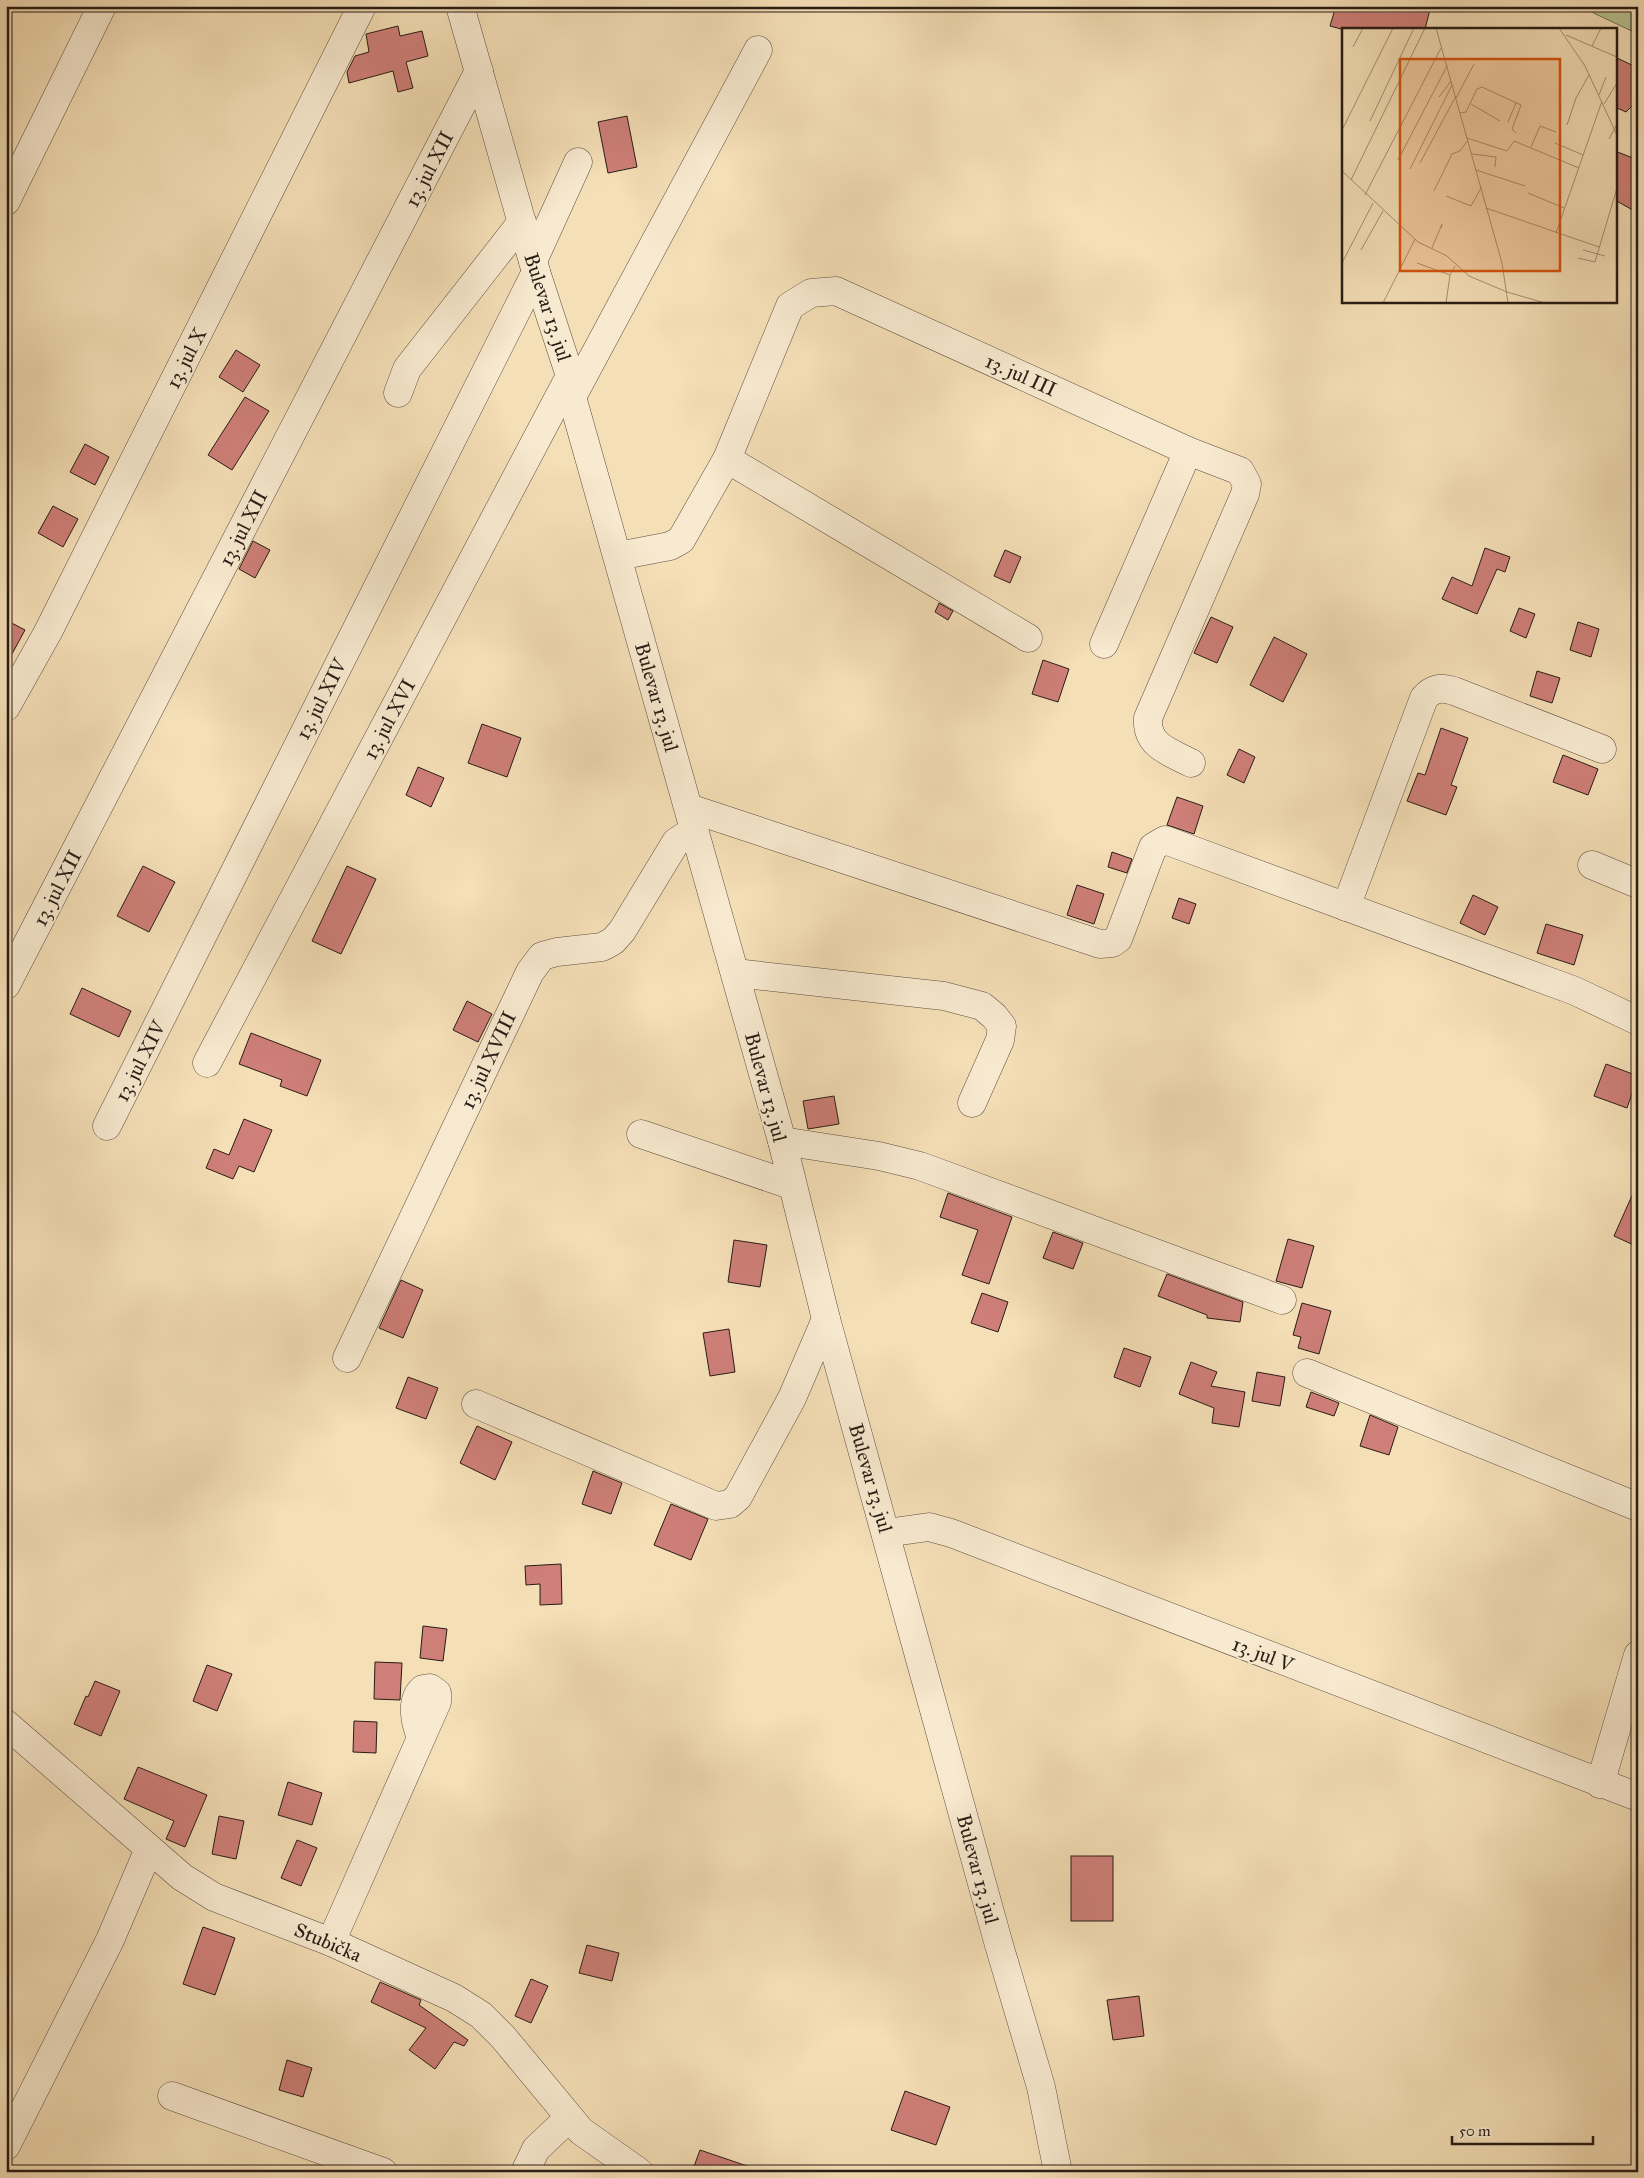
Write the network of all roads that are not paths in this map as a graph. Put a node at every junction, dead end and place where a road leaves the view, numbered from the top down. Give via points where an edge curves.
1 (102, 6) edge
2 (362, 6) edge
3 (460, 6) edge
4 (758, 50) dead end
5 (480, 71) junction
6 (578, 162) dead end
7 (6, 201) edge
8 (522, 222) junction
9 (534, 267) junction
10 (571, 387) junction
11 (398, 393) dead end
12 (1188, 451) junction
13 (727, 460) junction
14 (618, 556) junction
15 (1028, 638) dead end
16 (1104, 644) dead end
17 (6, 708) edge
18 (1602, 749) dead end
19 (1191, 762) dead end
20 (691, 819) junction
21 (1592, 865) dead end
22 (1638, 884) edge
23 (1346, 907) junction
24 (735, 973) junction
25 (6, 985) edge
26 (1638, 1021) edge
27 (207, 1062) dead end
28 (972, 1103) dead end
29 (107, 1126) dead end
30 (642, 1134) dead end
31 (782, 1141) junction
32 (791, 1185) junction
33 (1282, 1300) dead end
34 (826, 1319) junction
35 (347, 1358) dead end
36 (1308, 1373) dead end
37 (476, 1404) dead end
38 (1638, 1507) edge
39 (886, 1533) junction
40 (1638, 1655) edge
41 (6, 1724) edge
42 (421, 1737) dead end
43 (1600, 1784) junction
44 (1638, 1797) edge
45 (150, 1849) junction
46 (331, 1942) junction
47 (172, 2096) dead end
48 (568, 2118) junction
49 (6, 2146) edge
50 (383, 2172) edge
51 (525, 2172) edge
52 (639, 2172) edge
53 (1058, 2172) edge

1 - 7 street
2 - 17 street, 13. jul X via 48,632
3 - 5 street, Bulevar 13. jul
4 - 10 street, 13. jul XVI
5 - 8 street, Bulevar 13. jul
5 - 25 street, 13. jul XII
6 - 9 street, 13. jul XIV
8 - 9 street, Bulevar 13. jul
8 - 11 street via 407,369
9 - 10 street, Bulevar 13. jul
9 - 29 street, 13. jul XIV
10 - 14 street, Bulevar 13. jul
10 - 27 street, 13. jul XVI
12 - 13 street, 13. jul III via 836,291 811,293 790,306
12 - 16 street
12 - 19 street, 13. jul III via 1240,471 1247,484 1148,718 1147,729 1157,745
13 - 14 street, 13. jul III via 681,540 670,546
13 - 15 street
14 - 20 street, Bulevar 13. jul
18 - 23 street via 1454,691 1443,688 1430,690 1424,698
20 - 23 street via 1100,944 1118,939 1153,847 1165,840
20 - 24 street, Bulevar 13. jul
20 - 35 street, 13. jul XVIII via 613,941 602,947 542,956 530,972
21 - 22 street
23 - 26 street via 1575,991
24 - 28 street via 944,996 982,1006 1002,1026 1000,1040
24 - 31 street, Bulevar 13. jul
30 - 32 street
31 - 32 street, Bulevar 13. jul
31 - 33 street via 879,1156 920,1166
32 - 34 street, Bulevar 13. jul
34 - 37 street via 792,1398 738,1497 730,1504 716,1506
34 - 39 street, Bulevar 13. jul
36 - 38 street
39 - 43 street, 13. jul V via 929,1528 951,1533
39 - 53 street, Bulevar 13. jul via 1041,2087
40 - 43 street
41 - 45 street, Stubička
42 - 46 street
43 - 44 street, 13. jul V
45 - 46 street, Stubička via 182,1877 214,1897
45 - 49 street via 110,1940
46 - 48 street, Stubička via 454,1998 481,2015 504,2037
47 - 50 street
48 - 51 street via 536,2149
48 - 52 street, Stubička

